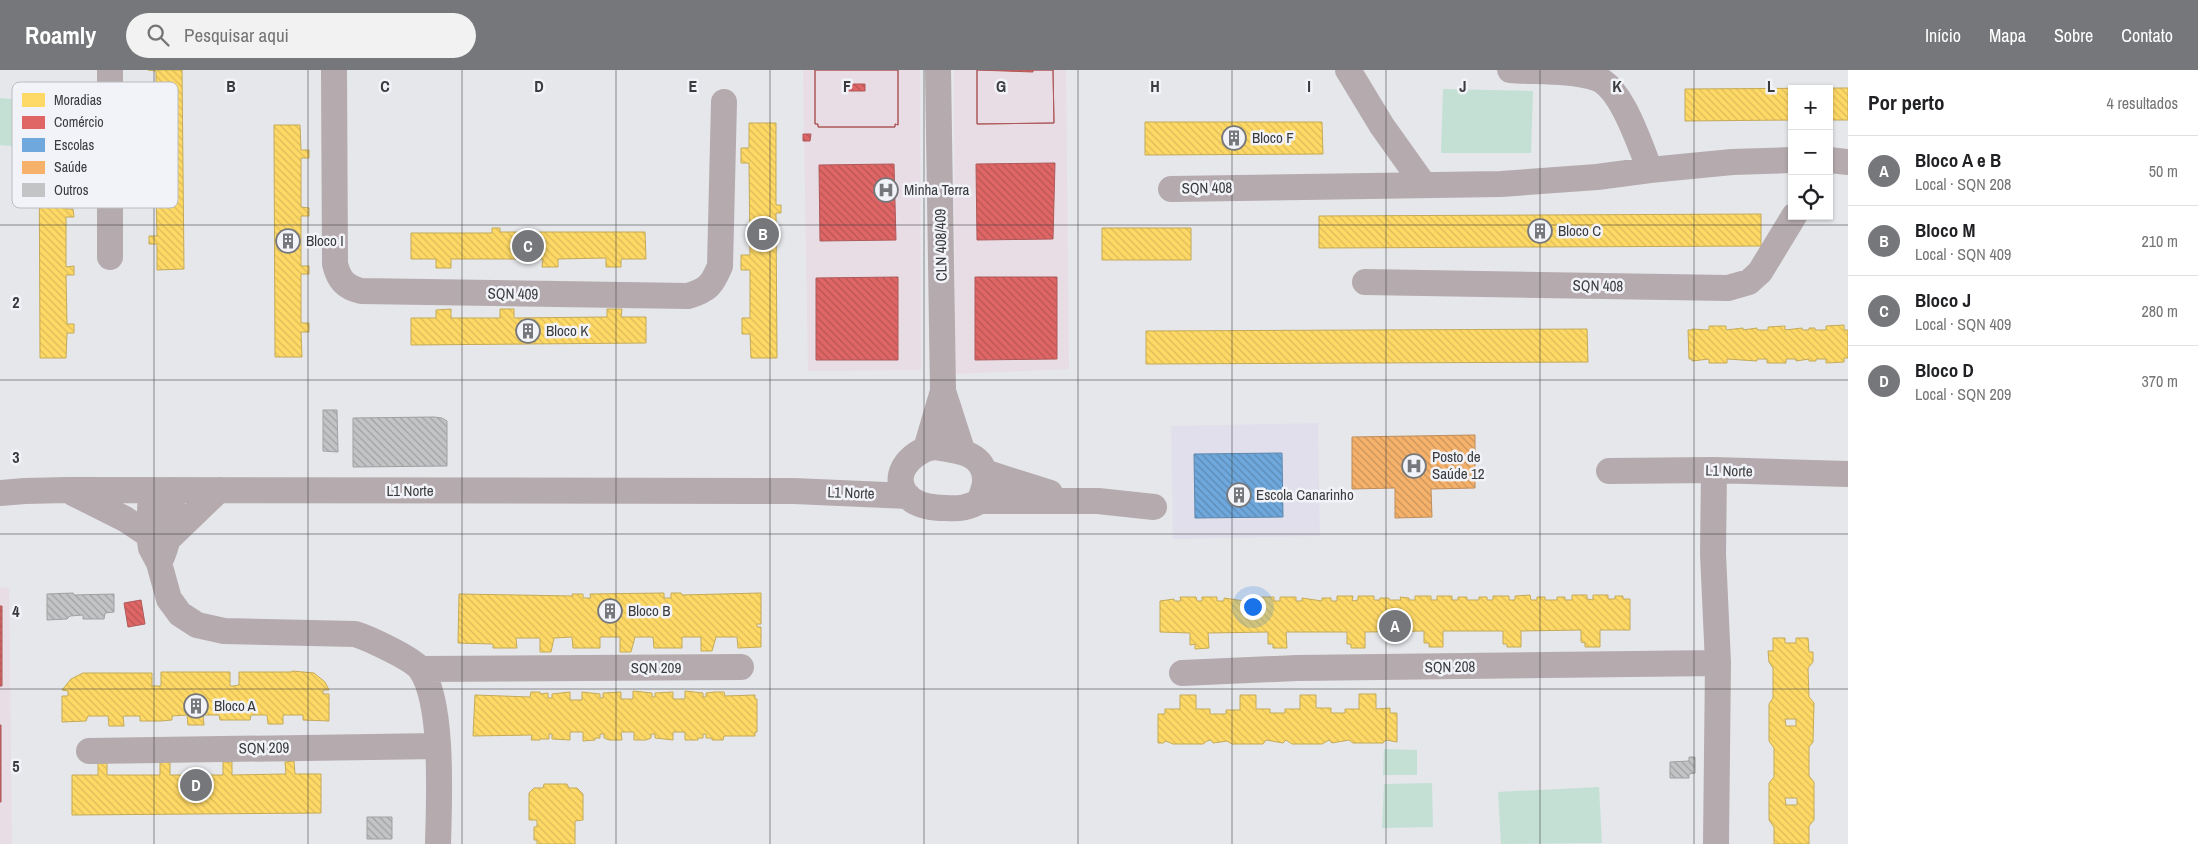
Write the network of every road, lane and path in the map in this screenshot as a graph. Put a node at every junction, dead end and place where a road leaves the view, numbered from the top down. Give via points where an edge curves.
1 (334, 70) edge
2 (938, 70) edge
3 (1348, 70) edge
4 (1510, 70) edge
5 (724, 102) dead end
6 (1788, 160) edge
7 (1833, 160) edge
8 (1848, 162) edge
9 (1650, 170) junction
10 (1424, 185) junction
11 (1171, 189) dead end
12 (110, 208) edge
13 (1792, 220) edge
14 (110, 257) dead end
15 (1365, 282) dead end
16 (943, 390) junction
17 (926, 449) junction
18 (962, 450) junction
19 (1714, 470) junction
20 (1609, 471) dead end
21 (984, 472) junction
22 (1848, 474) edge
23 (905, 485) junction
24 (0, 486) edge
25 (68, 490) junction
26 (162, 490) junction
27 (219, 490) junction
28 (13, 492) edge
29 (980, 501) junction
30 (1075, 501) junction
31 (1154, 507) dead end
32 (159, 537) junction
33 (1718, 663) junction
34 (741, 667) dead end
35 (421, 669) junction
36 (1182, 673) dead end
37 (438, 746) junction
38 (89, 751) dead end
39 (438, 844) edge
40 (1716, 844) edge

1 - 5 street, SQN 409 via 335,264 345,285 361,291 688,296 702,292 713,283 720,266
2 - 16 street, CLN 408/409
3 - 10 street
4 - 9 street via 1571,74 1604,82 1618,100
6 - 9 street, SQN 408
7 - 8 street
9 - 10 street, SQN 408 via 1501,184
10 - 11 street, SQN 408
12 - 14 street
13 - 15 street, SQN 408 via 1760,272 1749,282 1728,288
16 - 17 street, CLN 408/409
16 - 18 street, CLN 408/409
17 - 18 street
17 - 23 street via 909,459
18 - 21 street via 979,462
19 - 20 street, L1 Norte
19 - 22 street, L1 Norte
19 - 33 street via 1713,554
21 - 29 street
21 - 30 street
23 - 27 street, L1 Norte via 794,491
23 - 29 street via 924,506 969,508
24 - 28 street, L1 Norte
25 - 26 street, L1 Norte
25 - 28 street, L1 Norte
25 - 32 street
26 - 27 street, L1 Norte
26 - 32 street
27 - 32 street
29 - 30 street
30 - 31 street
32 - 35 street via 166,549 159,563 169,599 180,614 197,625 224,631 355,634 371,638
33 - 36 street, SQN 208 via 1297,668
33 - 40 street
34 - 35 street, SQN 209
35 - 37 street via 432,697
37 - 38 street, SQN 209
37 - 39 street

